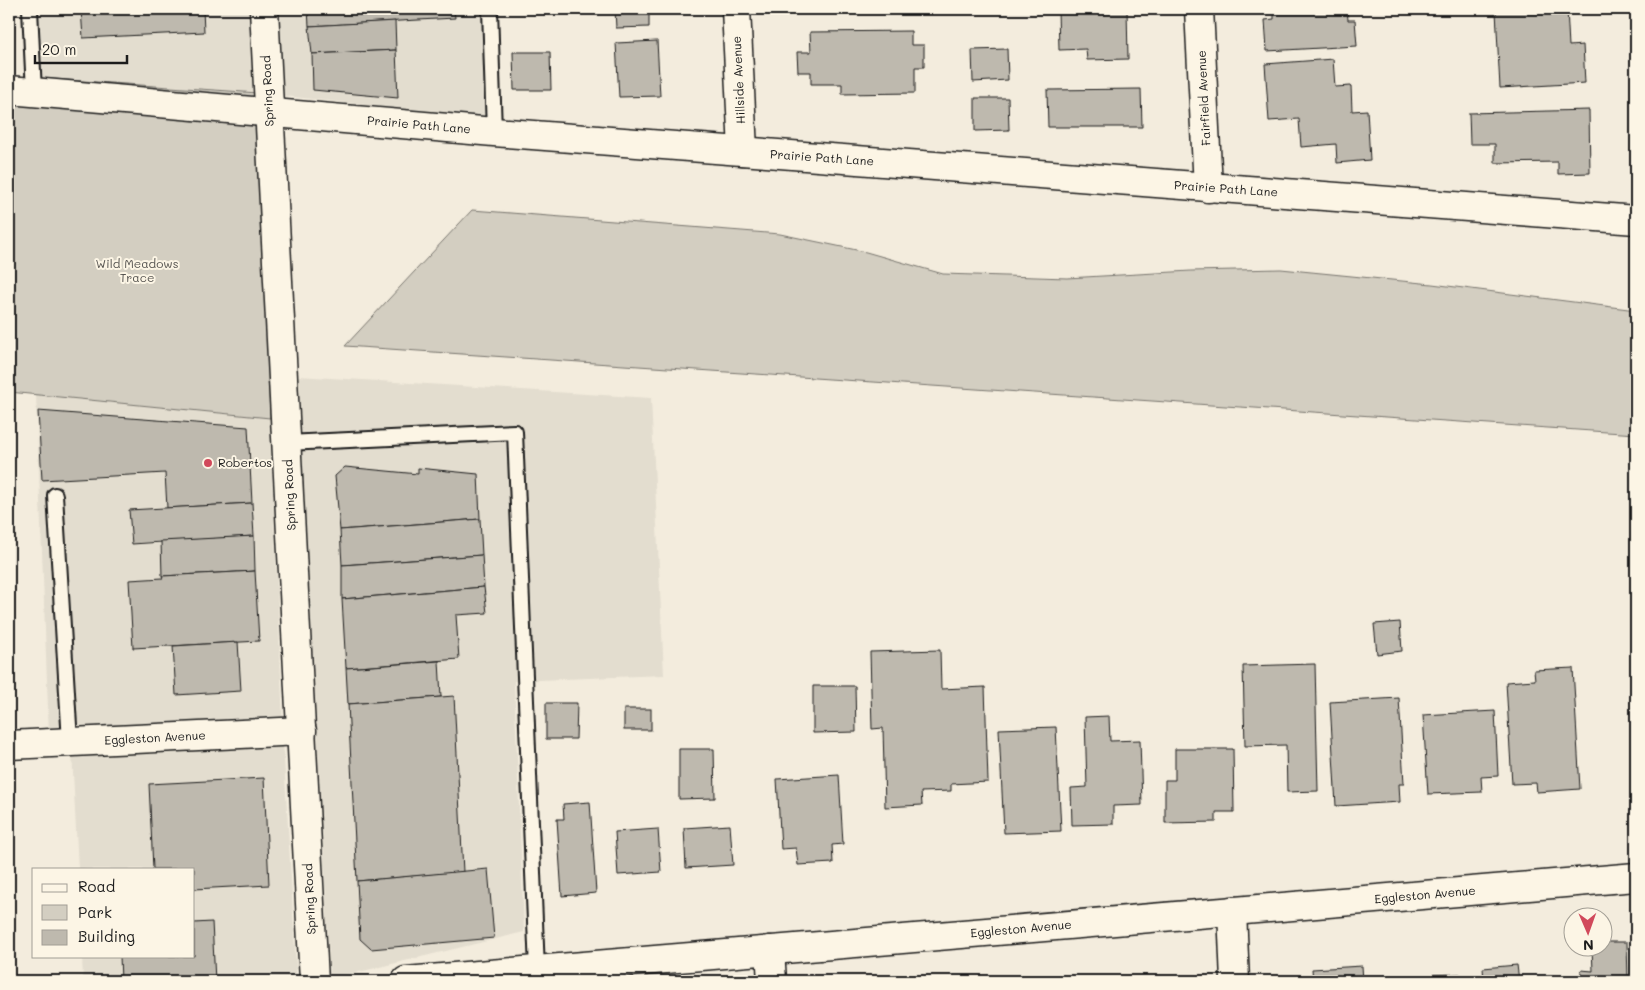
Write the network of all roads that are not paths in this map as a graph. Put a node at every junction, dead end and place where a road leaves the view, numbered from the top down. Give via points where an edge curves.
1 (30, 9) edge
2 (264, 9) edge
3 (490, 9) edge
4 (736, 9) edge
5 (1200, 9) edge
6 (22, 91) edge
7 (268, 112) junction
8 (494, 132) junction
9 (743, 151) junction
10 (1208, 188) junction
11 (1636, 220) edge
12 (287, 443) junction
13 (55, 495) dead end
14 (302, 731) junction
15 (70, 742) junction
16 (9, 745) edge
17 (1636, 877) edge
18 (1232, 911) junction
19 (770, 950) junction
20 (537, 970) junction
21 (314, 981) edge
22 (406, 981) edge
23 (772, 981) edge
24 (1235, 981) edge

1 - 6 lane
2 - 7 street, Spring Road
3 - 8 lane
4 - 9 street, Hillside Avenue
5 - 10 street, Fairfield Avenue
6 - 7 street, Prairie Path Lane
7 - 8 street, Prairie Path Lane
7 - 12 street, Spring Road
8 - 9 street, Prairie Path Lane
9 - 10 street, Prairie Path Lane
10 - 11 street, Prairie Path Lane
12 - 14 street, Spring Road
12 - 20 lane via 515,432
13 - 15 lane
14 - 15 street, Eggleston Avenue
14 - 21 street, Spring Road
15 - 16 street, Eggleston Avenue
17 - 18 street, Eggleston Avenue
18 - 19 street, Eggleston Avenue
18 - 24 street
19 - 20 street, Eggleston Avenue
19 - 23 street
20 - 22 street, Eggleston Avenue

